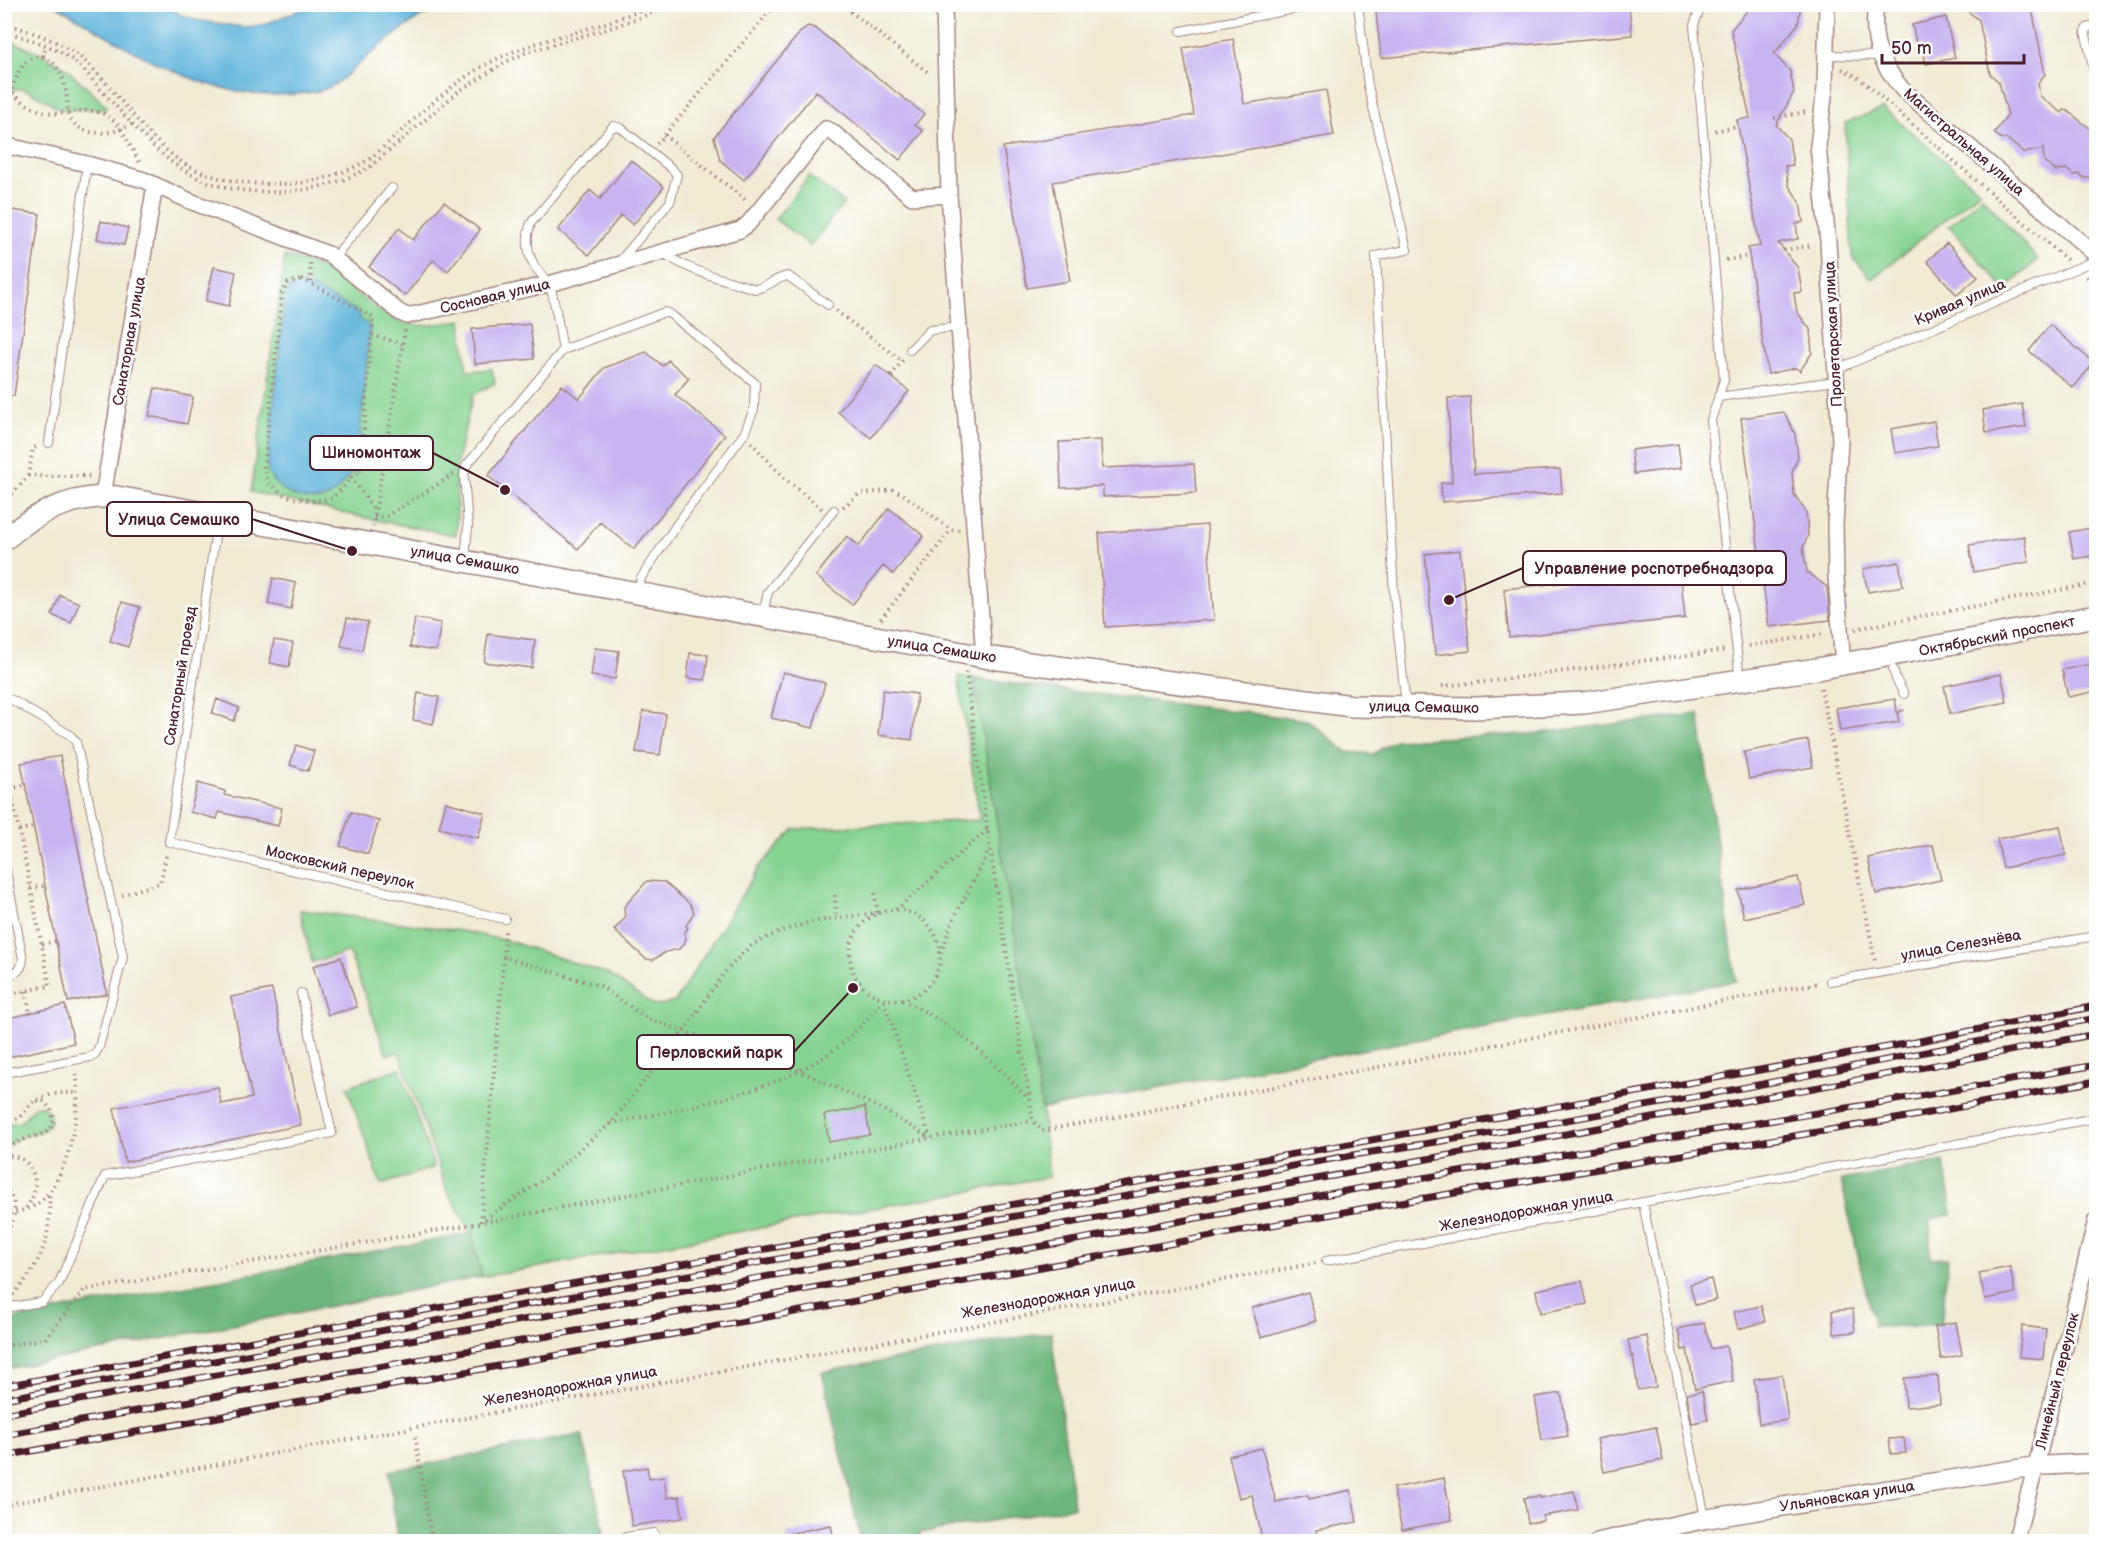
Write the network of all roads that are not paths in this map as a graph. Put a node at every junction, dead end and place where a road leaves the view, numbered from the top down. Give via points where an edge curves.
1 (1320, 4) edge
2 (1358, 4) edge
3 (1705, 4) edge
4 (1827, 4) edge
5 (1876, 4) edge
6 (944, 6) dead end
7 (2097, 25) edge
8 (1181, 32) dead end
9 (1880, 56) junction
10 (1826, 58) junction
11 (2097, 79) edge
12 (4, 145) edge
13 (87, 164) junction
14 (150, 183) junction
15 (392, 188) dead end
16 (949, 195) junction
17 (663, 252) junction
18 (2097, 255) edge
19 (336, 259) junction
20 (2097, 260) edge
21 (617, 265) junction
22 (549, 284) junction
23 (828, 305) road end
24 (960, 327) junction
25 (563, 350) junction
26 (910, 350) road end
27 (1835, 376) junction
28 (1719, 397) junction
29 (49, 443) road end
30 (105, 486) junction
31 (832, 512) road end
32 (218, 515) junction
33 (4, 540) edge
34 (465, 560) junction
35 (638, 592) junction
36 (762, 616) junction
37 (2097, 616) edge
38 (975, 661) junction
39 (1896, 662) junction
40 (1843, 665) junction
41 (1741, 681) junction
42 (1904, 694) dead end
43 (4, 698) edge
44 (1406, 708) junction
45 (169, 842) joint
46 (4, 861) edge
47 (505, 919) road end
48 (2097, 936) edge
49 (4, 976) edge
50 (1830, 981) road end
51 (301, 993) dead end
52 (4, 1073) edge
53 (2097, 1118) edge
54 (1643, 1203) junction
55 (2097, 1220) edge
56 (1326, 1261) road end
57 (4, 1308) edge
58 (2097, 1463) edge
59 (2036, 1466) junction
60 (1705, 1519) junction
61 (654, 1533) dead end
62 (621, 1542) edge
63 (1599, 1542) edge
64 (2015, 1542) edge

1 - 8 lane
2 - 44 lane via 1368,86 1407,250 1376,256 1394,595
3 - 28 lane via 1694,25 1724,380
4 - 10 street, Пролетарская улица
5 - 9 street, Магистральная улица via 1874,35
6 - 16 street
7 - 11 lane via 2085,31
9 - 10 lane
9 - 18 street, Магистральная улица via 1902,89
10 - 27 street, Пролетарская улица via 1818,146
12 - 13 street
13 - 14 street
13 - 29 lane
14 - 19 street
14 - 30 street, Санаторная улица
15 - 19 lane
16 - 17 street, Сосновая улица via 912,197 826,129 748,224 740,230
16 - 24 street
17 - 21 street, Сосновая улица
17 - 23 lane via 688,266 755,289 789,276
19 - 22 street, Сосновая улица via 407,316
20 - 27 lane, Кривая улица
21 - 22 street, Сосновая улица
21 - 22 lane via 672,197 677,175 617,126 610,128 531,223 527,238 533,263
22 - 25 lane
24 - 26 lane via 930,330
24 - 38 street via 975,528
25 - 34 lane via 464,470 468,526
25 - 35 lane via 660,313 670,314 755,383 754,409 744,434 641,578
27 - 28 lane, Кривая улица
27 - 40 street, Пролетарская улица via 1840,440 1835,525
28 - 41 lane via 1711,420
30 - 32 main road, улица Семашко via 117,497
30 - 33 main road, улица Семашко via 52,508
31 - 36 lane via 768,592
32 - 34 main road, улица Семашко
32 - 45 lane, Санаторный проезд
34 - 35 main road, улица Семашко
35 - 36 main road, улица Семашко
36 - 38 main road, улица Семашко
37 - 39 main road, Октябрьский проспект
38 - 44 main road, улица Семашко via 1352,706
39 - 40 main road, улица Семашко
39 - 42 lane via 1896,679
40 - 41 main road, улица Семашко
41 - 44 main road, улица Семашко via 1584,703
43 - 52 lane via 76,742 122,961 99,1047 93,1056
45 - 47 lane, Московский переулок
46 - 49 lane via 23,959 19,970
48 - 50 lane, улица Селезнёва
51 - 57 lane via 332,1133 105,1176 58,1283 42,1302
53 - 54 lane, Железнодорожная улица
54 - 56 lane, Железнодорожная улица
54 - 60 lane
55 - 59 street, Линейный переулок
58 - 59 street, Ульяновская улица
59 - 60 street, Ульяновская улица
59 - 64 street, Линейный переулок
60 - 63 street, Ульяновская улица
61 - 62 lane via 626,1537

